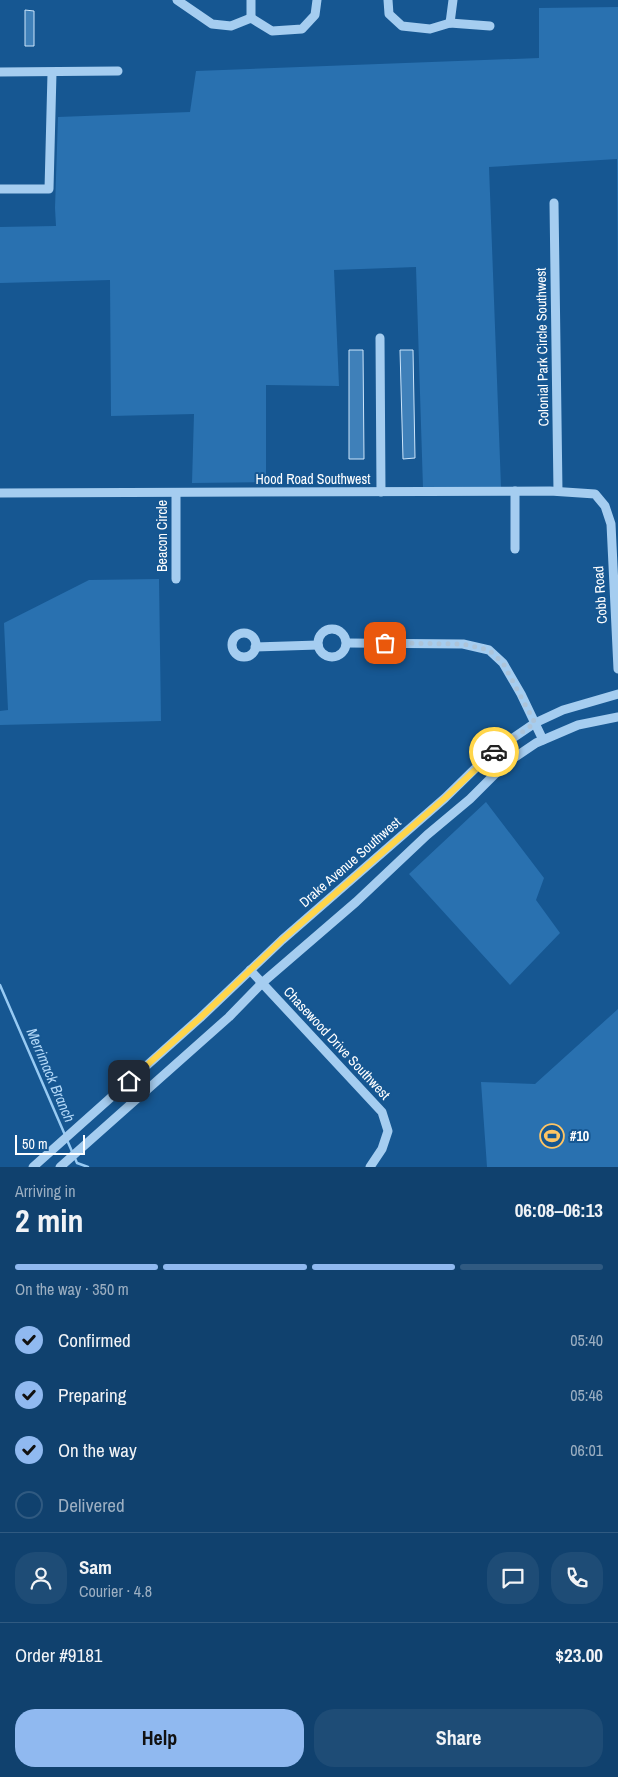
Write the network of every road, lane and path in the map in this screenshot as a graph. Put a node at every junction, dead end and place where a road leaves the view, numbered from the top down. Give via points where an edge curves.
1 (177, 0) edge
2 (251, 0) edge
3 (317, 0) edge
4 (388, 0) edge
5 (453, 0) edge
6 (251, 18) junction
7 (450, 24) junction
8 (490, 26) dead end
9 (118, 71) dead end
10 (0, 72) edge
11 (52, 73) junction
12 (0, 189) edge
13 (554, 203) dead end
14 (380, 338) dead end
15 (515, 491) junction
16 (558, 491) junction
17 (381, 492) junction
18 (0, 493) edge
19 (176, 493) junction
20 (610, 520) joint
21 (514, 549) dead end
22 (176, 580) dead end
23 (347, 643) junction
24 (318, 645) junction
25 (255, 646) dead end
26 (618, 669) edge
27 (618, 694) edge
28 (618, 717) edge
29 (535, 723) junction
30 (543, 740) junction
31 (250, 970) junction
32 (262, 984) junction
33 (64, 1164) edge
34 (33, 1167) edge
35 (370, 1167) edge

1 - 6 street via 212,24 231,26
2 - 6 street
3 - 6 street via 315,15 302,29 272,31
4 - 7 street via 389,14 402,26 430,29
5 - 7 street
7 - 8 street
9 - 11 street
10 - 11 street
11 - 12 street via 49,189
13 - 16 street, Colonial Park Circle Southwest
14 - 17 street
15 - 16 street, Hood Road Southwest
15 - 17 street, Hood Road Southwest
15 - 21 street
16 - 20 street, Hood Road Southwest via 595,494 605,506
17 - 19 street, Hood Road Southwest
18 - 19 street, Hood Road Southwest
19 - 22 street, Beacon Circle
20 - 26 street, Cobb Road
23 - 24 street via 340,655 331,657 322,653
23 - 24 street via 340,631 331,629 320,636
23 - 29 street via 463,644 489,650 503,663
24 - 25 street
27 - 29 street, Drake Avenue Southwest via 563,710
28 - 30 street via 578,725
29 - 30 street
29 - 31 street, Drake Avenue Southwest via 491,753 445,798
30 - 32 street via 505,764
31 - 32 street, Chasewood Drive Southwest
31 - 34 street, Drake Avenue Southwest
32 - 33 street
32 - 35 street, Chasewood Drive Southwest via 382,1112 388,1131 382,1149

